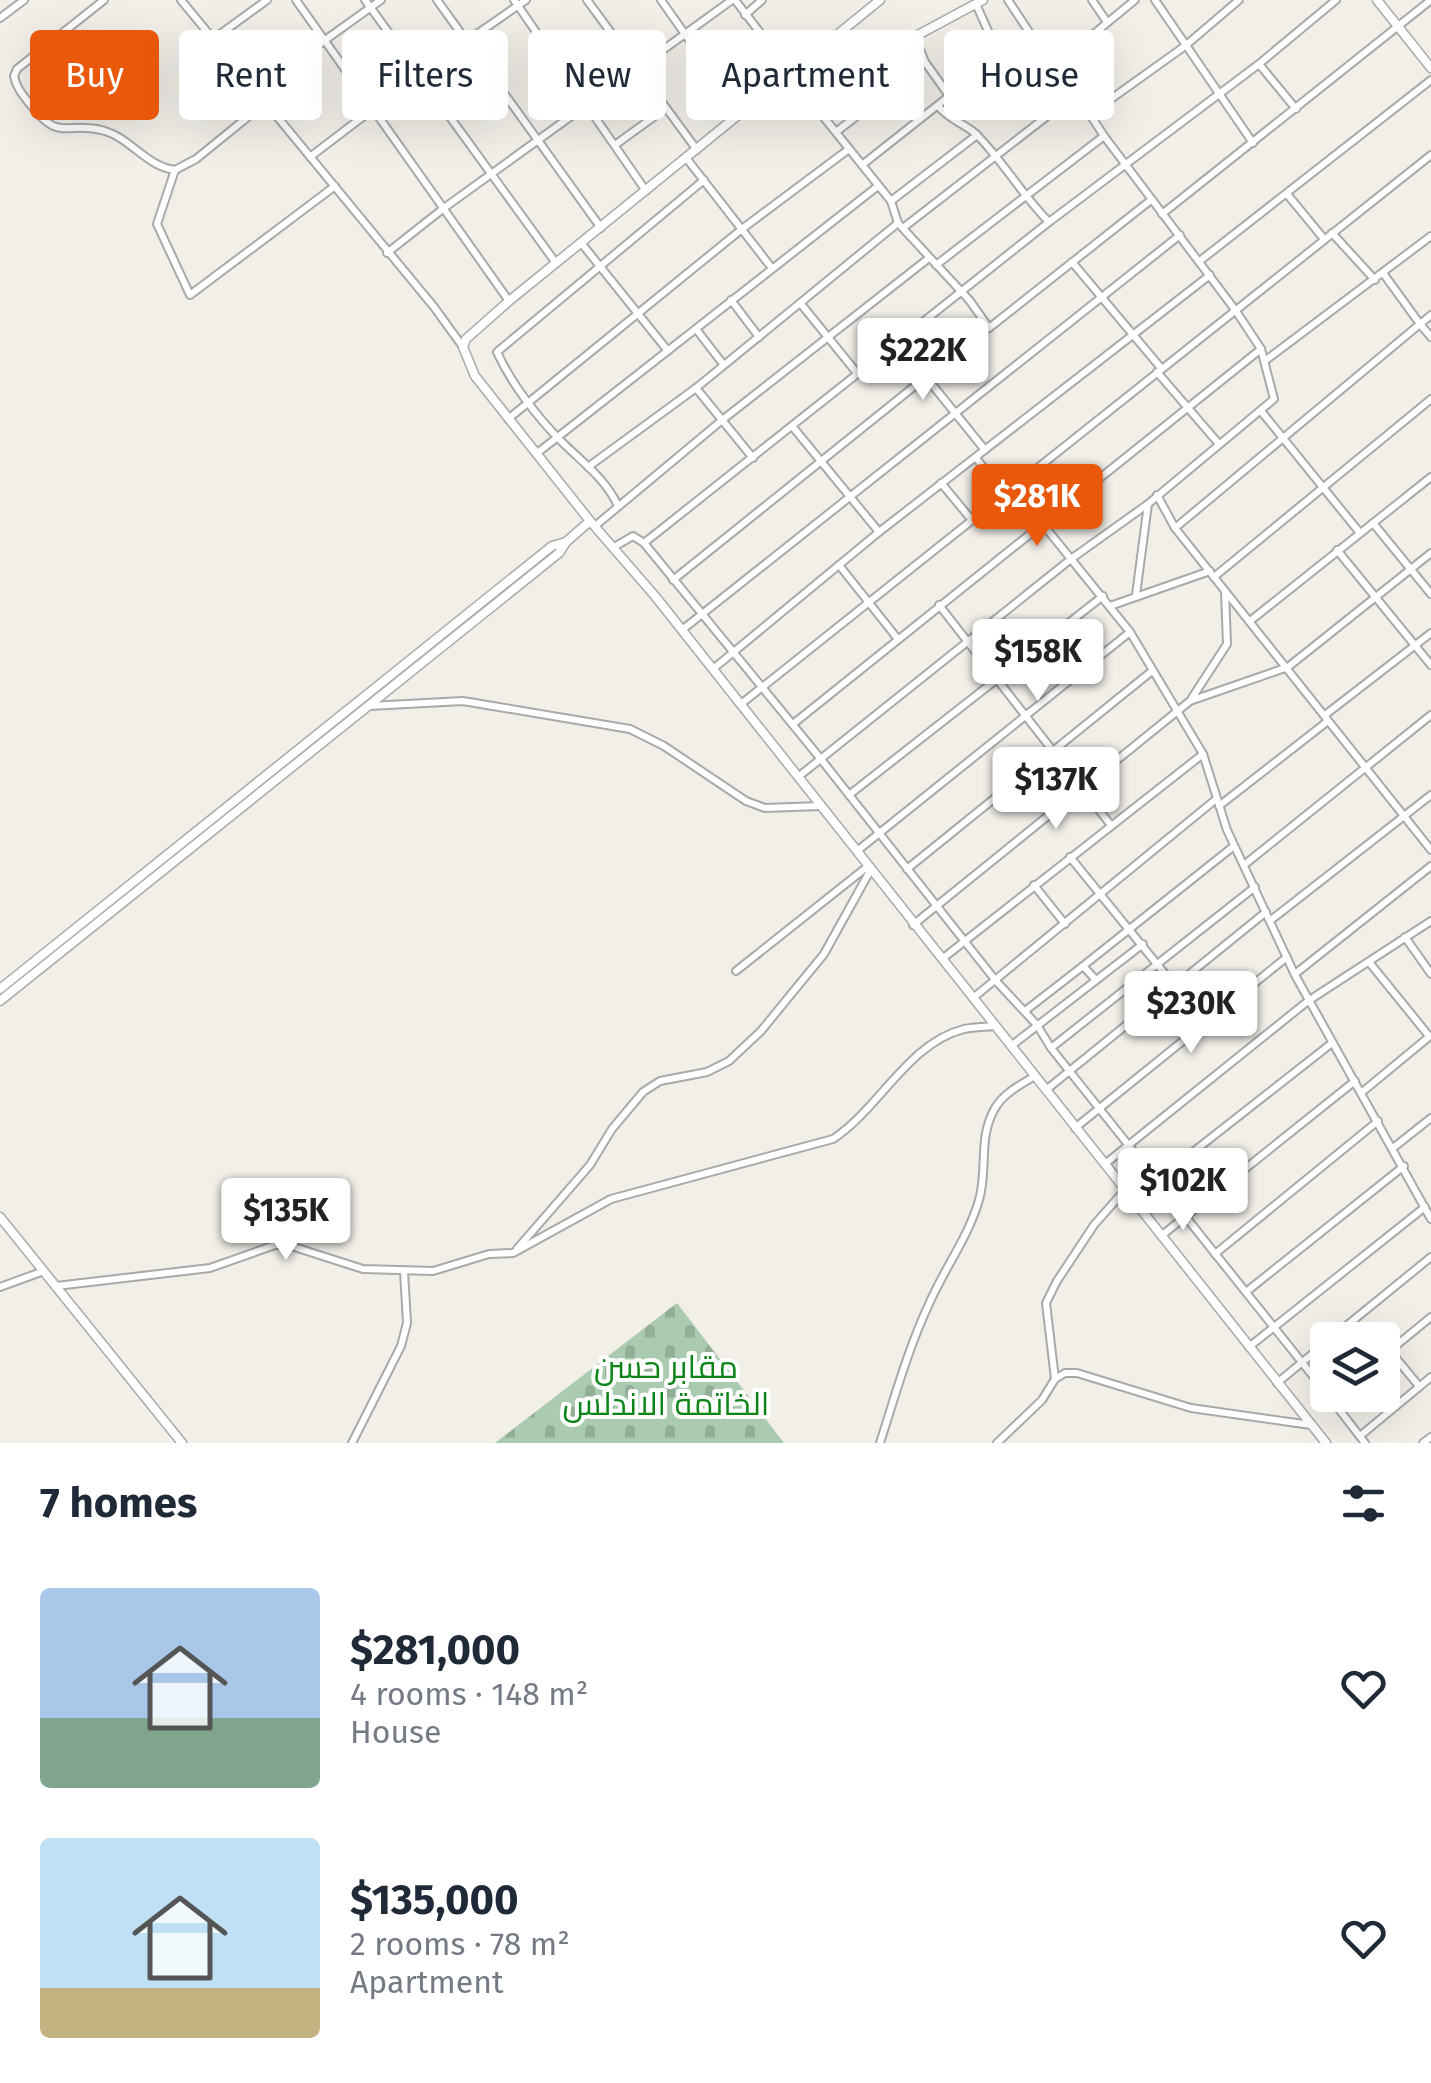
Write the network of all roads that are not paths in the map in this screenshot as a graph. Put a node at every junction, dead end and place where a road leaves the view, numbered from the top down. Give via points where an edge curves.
1 (24, 0) edge
2 (104, 0) edge
3 (181, 0) edge
4 (267, 0) edge
5 (296, 0) edge
6 (381, 0) edge
7 (437, 0) edge
8 (587, 0) edge
9 (660, 0) edge
10 (733, 0) edge
11 (762, 0) edge
12 (880, 0) edge
13 (1008, 0) edge
14 (1092, 0) edge
15 (1135, 0) edge
16 (1155, 0) edge
17 (1238, 0) edge
18 (1336, 0) edge
19 (1377, 0) edge
20 (1431, 0) edge
21 (519, 2) edge
22 (979, 2) edge
23 (368, 4) edge
24 (745, 14) junction
25 (0, 18) edge
26 (1107, 22) junction
27 (1398, 26) junction
28 (204, 30) edge
29 (226, 30) edge
30 (387, 30) edge
31 (460, 30) edge
32 (481, 30) edge
33 (538, 30) edge
34 (609, 30) edge
35 (694, 30) edge
36 (757, 30) edge
37 (843, 30) edge
38 (990, 30) edge
39 (1029, 30) edge
40 (1097, 30) edge
41 (924, 32) edge
42 (686, 36) joint
43 (325, 40) junction
44 (322, 42) edge
45 (1185, 46) junction
46 (666, 50) edge
47 (924, 59) edge
48 (342, 64) edge
49 (1259, 64) junction
50 (1431, 68) edge
51 (1431, 80) edge
52 (944, 89) edge
53 (508, 95) edge
54 (1218, 95) junction
55 (1114, 97) edge
56 (944, 102) edge
57 (938, 106) junction
58 (666, 108) edge
59 (1296, 109) junction
60 (244, 120) edge
61 (279, 120) edge
62 (358, 120) edge
63 (382, 120) edge
64 (453, 120) edge
65 (566, 120) edge
66 (598, 120) edge
67 (650, 120) edge
68 (734, 120) edge
69 (826, 120) edge
70 (852, 120) edge
71 (1041, 120) edge
72 (1094, 120) edge
73 (836, 132) junction
74 (977, 135) junction
75 (1104, 136) junction
76 (540, 138) junction
77 (1253, 144) junction
78 (615, 146) junction
79 (849, 149) junction
80 (697, 150) junction
81 (1431, 154) edge
82 (994, 156) junction
83 (310, 157) junction
84 (687, 158) junction
85 (862, 164) junction
86 (1125, 164) junction
87 (175, 170) junction
88 (492, 174) junction
89 (704, 180) junction
90 (335, 186) junction
91 (878, 186) junction
92 (646, 191) junction
93 (1288, 194) junction
94 (1024, 196) junction
95 (1151, 200) junction
96 (891, 201) junction
97 (444, 208) junction
98 (1162, 214) junction
99 (1049, 222) junction
100 (901, 225) junction
101 (601, 228) junction
102 (742, 229) junction
103 (1332, 233) junction
104 (1180, 235) junction
105 (1431, 236) edge
106 (1324, 239) junction
107 (582, 244) junction
108 (387, 253) junction
109 (930, 258) junction
110 (1201, 260) junction
111 (1072, 262) junction
112 (556, 264) junction
113 (936, 265) junction
114 (601, 266) junction
115 (771, 267) junction
116 (1383, 273) junction
117 (1210, 275) junction
118 (1375, 280) junction
119 (961, 292) junction
120 (731, 300) junction
121 (1101, 300) junction
122 (509, 301) junction
123 (800, 304) junction
124 (1236, 311) junction
125 (639, 313) junction
126 (1431, 315) edge
127 (930, 317) junction
128 (1420, 324) junction
129 (696, 328) junction
130 (989, 328) junction
131 (1133, 335) junction
132 (759, 337) junction
133 (1431, 337) edge
134 (827, 338) junction
135 (462, 347) junction
136 (1261, 349) junction
137 (957, 350) junction
138 (668, 351) junction
139 (1266, 360) junction
140 (723, 364) junction
141 (1158, 370) junction
142 (857, 373) junction
143 (926, 377) junction
144 (696, 388) junction
145 (1431, 399) edge
146 (527, 400) junction
147 (1188, 407) junction
148 (1261, 412) junction
149 (956, 415) junction
150 (508, 419) junction
151 (721, 421) junction
152 (792, 426) junction
153 (557, 437) junction
154 (1283, 439) junction
155 (1218, 444) junction
156 (984, 450) junction
157 (536, 454) junction
158 (753, 458) junction
159 (976, 458) junction
160 (823, 462) junction
161 (588, 466) junction
162 (1431, 477) edge
163 (941, 484) junction
164 (1012, 486) junction
165 (1322, 486) junction
166 (1003, 492) junction
167 (1156, 495) junction
168 (851, 498) junction
169 (1148, 504) junction
170 (618, 506) junction
171 (972, 519) junction
172 (1042, 521) junction
173 (1373, 523) junction
174 (593, 524) junction
175 (1176, 528) junction
176 (879, 532) junction
177 (1360, 533) junction
178 (566, 542) junction
179 (644, 543) junction
180 (614, 547) junction
181 (1337, 550) junction
182 (1431, 554) edge
183 (1072, 559) junction
184 (839, 566) junction
185 (1410, 570) junction
186 (1212, 574) junction
187 (673, 580) junction
188 (1225, 590) junction
189 (1431, 594) edge
190 (1136, 595) junction
191 (1375, 595) junction
192 (1102, 596) junction
193 (868, 602) junction
194 (939, 605) junction
195 (1110, 606) junction
196 (702, 616) junction
197 (1250, 621) junction
198 (682, 630) junction
199 (1130, 632) junction
200 (1431, 633) edge
201 (898, 638) junction
202 (968, 642) junction
203 (1416, 645) junction
204 (734, 653) junction
205 (1431, 665) edge
206 (1288, 667) junction
207 (713, 669) junction
208 (1152, 671) junction
209 (997, 678) junction
210 (763, 687) junction
211 (1190, 700) junction
212 (741, 704) junction
213 (368, 706) junction
214 (1178, 712) junction
215 (1024, 715) junction
216 (1431, 715) edge
217 (1327, 718) junction
218 (792, 724) junction
219 (1053, 752) junction
220 (1203, 754) junction
221 (820, 758) junction
222 (1365, 767) junction
223 (798, 777) junction
224 (1081, 788) junction
225 (1431, 794) edge
226 (849, 796) junction
227 (1217, 803) junction
228 (820, 806) junction
229 (1404, 816) junction
230 (1110, 824) junction
231 (878, 834) junction
232 (1234, 846) junction
233 (1431, 850) edge
234 (856, 851) junction
235 (1070, 857) junction
236 (1244, 865) junction
237 (1431, 866) edge
238 (869, 869) junction
239 (907, 869) junction
240 (1034, 885) junction
241 (1254, 887) junction
242 (1100, 892) junction
243 (937, 906) junction
244 (1267, 912) junction
245 (1271, 920) junction
246 (1431, 921) edge
247 (1066, 924) junction
248 (913, 925) junction
249 (1131, 928) junction
250 (1404, 936) junction
251 (965, 942) junction
252 (1143, 944) junction
253 (1287, 957) junction
254 (942, 960) junction
255 (1368, 962) junction
256 (1155, 963) junction
257 (1083, 966) junction
258 (736, 971) dead end
259 (1431, 974) edge
260 (1294, 975) junction
261 (1095, 980) junction
262 (996, 981) junction
263 (0, 988) edge
264 (1175, 988) junction
265 (972, 999) junction
266 (0, 1001) edge
267 (1308, 1001) junction
268 (1025, 1011) junction
269 (1204, 1022) junction
270 (1037, 1025) junction
271 (996, 1026) junction
272 (1430, 1036) edge
273 (1332, 1043) junction
274 (1011, 1046) junction
275 (1051, 1048) junction
276 (1070, 1072) junction
277 (1034, 1076) junction
278 (1355, 1081) junction
279 (1046, 1090) junction
280 (1361, 1093) junction
281 (1098, 1110) junction
282 (1431, 1118) edge
283 (1378, 1121) junction
284 (1075, 1128) junction
285 (1128, 1147) junction
286 (1394, 1148) junction
287 (1104, 1165) junction
288 (1404, 1166) junction
289 (1156, 1181) junction
290 (1431, 1188) edge
291 (1124, 1191) junction
292 (1420, 1196) junction
293 (1425, 1207) junction
294 (0, 1216) edge
295 (1185, 1217) junction
296 (1431, 1218) edge
297 (1161, 1236) junction
298 (513, 1253) junction
299 (1215, 1254) junction
300 (1431, 1257) edge
301 (44, 1272) junction
302 (404, 1272) junction
303 (56, 1286) junction
304 (0, 1287) edge
305 (1246, 1292) junction
306 (1431, 1317) edge
307 (1351, 1322) edge
308 (1274, 1327) junction
309 (1400, 1343) edge
310 (1249, 1346) junction
311 (1310, 1356) edge
312 (1302, 1362) junction
313 (1400, 1363) edge
314 (1310, 1371) edge
315 (1431, 1377) edge
316 (1055, 1379) junction
317 (1276, 1382) junction
318 (1419, 1386) junction
319 (1342, 1412) edge
320 (1312, 1425) junction
321 (1431, 1437) edge
322 (1362, 1440) edge
323 (182, 1443) edge
324 (352, 1443) edge
325 (880, 1443) edge
326 (997, 1443) edge
327 (1326, 1443) edge
328 (1424, 1443) edge

1 - 25 street
2 - 87 street via 17,70 14,82 45,125 106,131
3 - 28 street
4 - 29 street
5 - 43 street
6 - 23 street
7 - 31 street
8 - 34 street
9 - 42 street
10 - 24 street
10 - 35 street
11 - 24 street
12 - 37 street
13 - 39 street
14 - 26 street
15 - 26 street
16 - 45 street
17 - 45 street
18 - 49 street
19 - 27 street
20 - 27 street
21 - 32 street
21 - 33 street
22 - 38 street
22 - 41 street
23 - 30 street
23 - 43 street
24 - 36 street
26 - 40 street
27 - 50 street
27 - 59 street
42 - 46 street
43 - 44 street
43 - 48 street
45 - 54 street
45 - 55 street
47 - 52 street
49 - 54 street
49 - 59 street
51 - 93 street
53 - 76 street
54 - 77 street
54 - 86 street
56 - 57 street
57 - 74 street
57 - 85 street
58 - 80 street
59 - 77 street
60 - 87 street
61 - 83 street
62 - 83 street
63 - 97 street
64 - 88 street
65 - 76 street
66 - 78 street
67 - 78 street
68 - 80 street
69 - 73 street
70 - 73 street
71 - 82 street
72 - 75 street
73 - 79 street
74 - 82 street
74 - 96 street
75 - 86 street
75 - 94 street
76 - 88 street
76 - 101 street
77 - 98 street
78 - 92 street
79 - 85 street
79 - 102 street
80 - 84 street
81 - 103 street
82 - 94 street
82 - 100 street
83 - 90 street
84 - 89 street
84 - 92 street
85 - 91 street
86 - 95 street
86 - 99 street
87 - 90 street via 157,224 190,296
88 - 97 street
88 - 112 street
89 - 102 street
89 - 114 street
90 - 108 street
91 - 96 street
91 - 115 street
92 - 101 street
93 - 106 street
93 - 110 street
94 - 99 street
94 - 113 street
95 - 98 street
95 - 111 street
96 - 100 street
97 - 108 street
97 - 122 street
98 - 104 street
99 - 119 street
100 - 109 street
100 - 123 street
101 - 107 street
102 - 115 street
102 - 125 street
103 - 106 street
103 - 118 street
104 - 110 street
104 - 121 street
105 - 116 street
106 - 124 street
107 - 112 street
107 - 114 street
108 - 135 street
109 - 113 street
109 - 134 street
110 - 117 street
111 - 121 street
111 - 130 street
112 - 122 street
113 - 119 street
114 - 125 street
114 - 146 street via 500,347 499,357
115 - 120 street
116 - 118 street
116 - 128 street
117 - 124 street
117 - 131 street
118 - 139 street
119 - 127 street
119 - 130 street
120 - 129 street
120 - 132 street
121 - 131 street
121 - 149 street
122 - 135 street
123 - 132 street
123 - 134 street
124 - 136 street
124 - 141 street
125 - 138 street
125 - 146 street
126 - 128 street
127 - 137 street
127 - 142 street
128 - 133 street
128 - 154 street
129 - 138 street
129 - 140 street
130 - 137 street via 970,334
131 - 141 street
131 - 156 street
132 - 140 street
134 - 142 street
134 - 151 street
135 - 150 street
136 - 139 street
136 - 147 street
137 - 143 street
138 - 153 street
139 - 148 street via 1274,399
140 - 144 street
141 - 147 street
141 - 164 street
142 - 152 street
143 - 149 street
143 - 160 street
144 - 151 street
144 - 161 street
145 - 165 street
146 - 150 street
146 - 153 street
147 - 155 street
147 - 172 street
148 - 154 street
148 - 155 street
149 - 156 street
149 - 168 street
150 - 157 street
151 - 158 street
151 - 170 street
152 - 158 street
152 - 160 street
153 - 157 street
153 - 161 street
154 - 165 street
154 - 175 street
155 - 167 street
156 - 159 street
157 - 174 street
158 - 179 street
159 - 163 street
159 - 166 street
160 - 168 street
160 - 187 street
161 - 170 street
162 - 173 street
163 - 171 street
163 - 176 street
164 - 166 street
164 - 172 street
165 - 177 street
165 - 186 street
166 - 171 street
167 - 169 street
167 - 175 street
168 - 176 street
168 - 196 street
169 - 183 street
169 - 190 street
170 - 174 street
171 - 193 street
172 - 183 street
172 - 194 street
173 - 177 street
173 - 185 street
174 - 178 street
174 - 180 street
175 - 186 street
176 - 184 street
177 - 181 street
178 - 213 street
178 - 263 street via 552,546
179 - 180 street via 634,536
179 - 187 street
180 - 198 street
181 - 191 street
181 - 197 street
182 - 185 street
183 - 192 street
183 - 202 street
184 - 193 street
184 - 204 street
185 - 189 street
185 - 191 street
186 - 188 street
186 - 190 street
187 - 196 street
188 - 197 street
188 - 211 street via 1227,644
190 - 195 street
191 - 203 street
191 - 206 street
192 - 195 street
192 - 209 street
193 - 201 street
193 - 210 street
194 - 201 street
194 - 202 street
195 - 199 street
196 - 198 street
196 - 204 street
197 - 206 street
198 - 207 street
199 - 208 street
199 - 215 street
200 - 203 street
201 - 218 street
202 - 209 street
202 - 221 street
203 - 205 street
203 - 217 street
204 - 207 street
204 - 210 street
206 - 211 street
206 - 217 street
207 - 212 street
208 - 214 street
208 - 219 street
209 - 215 street
209 - 226 street
210 - 212 street
210 - 218 street
211 - 214 street
212 - 223 street
213 - 228 street via 463,701 617,726 664,746 746,801 765,808
213 - 266 street
214 - 220 street
214 - 224 street
215 - 219 street
215 - 231 street
216 - 222 street
217 - 222 street
217 - 227 street
218 - 221 street
219 - 224 street
219 - 239 street
220 - 227 street
220 - 230 street
221 - 223 street
221 - 226 street
222 - 229 street
222 - 236 street
223 - 228 street
224 - 230 street
224 - 243 street
225 - 229 street
226 - 231 street
227 - 232 street
227 - 242 street
228 - 234 street
229 - 233 street
229 - 245 street
230 - 235 street
231 - 234 street
231 - 239 street
232 - 236 street
232 - 249 street
234 - 238 street
235 - 240 street
235 - 242 street
236 - 241 street
237 - 260 street
238 - 248 street
238 - 258 street
238 - 298 street via 824,954 761,1031 707,1072 660,1081 643,1092
239 - 243 street
240 - 247 street
240 - 251 street
241 - 244 street
241 - 256 street
242 - 247 street
242 - 249 street
243 - 248 street
243 - 251 street
244 - 245 street
244 - 264 street
245 - 253 street
246 - 250 street
247 - 262 street
248 - 254 street
249 - 252 street
249 - 257 street
250 - 255 street
250 - 259 street
251 - 254 street
251 - 262 street
252 - 256 street
252 - 261 street
253 - 260 street
253 - 269 street
254 - 265 street
255 - 267 street
255 - 272 street
256 - 264 street
256 - 275 street
257 - 261 street
257 - 268 street
260 - 267 street
261 - 270 street
262 - 265 street
262 - 268 street
264 - 269 street
264 - 276 street
265 - 271 street
267 - 273 street
267 - 285 street
268 - 270 street
269 - 281 street
270 - 274 street
270 - 275 street
271 - 274 street
271 - 298 street via 941,1039 833,1139 611,1199
272 - 280 street
273 - 278 street
273 - 289 street
274 - 277 street
275 - 276 street
276 - 279 street
276 - 281 street
277 - 279 street
277 - 325 street via 992,1112 980,1197 907,1356
278 - 280 street
278 - 295 street
279 - 284 street
280 - 283 street
281 - 284 street
281 - 285 street
282 - 286 street
283 - 286 street
283 - 299 street
284 - 287 street
285 - 287 street
285 - 289 street
286 - 288 street
287 - 291 street
288 - 292 street
288 - 305 street
289 - 295 street
290 - 292 street
291 - 297 street
291 - 316 street via 1046,1303
292 - 293 street
293 - 296 street
293 - 308 street
294 - 301 street
295 - 297 street
295 - 299 street
297 - 310 street
298 - 302 street
299 - 305 street
300 - 307 street
301 - 303 street
301 - 304 street
302 - 303 street via 363,1268 288,1244 210,1268
302 - 324 street via 407,1322 401,1346
303 - 323 street
305 - 308 street
306 - 309 street
308 - 310 street
308 - 312 street
310 - 317 street
311 - 312 street
312 - 314 street
312 - 317 street
313 - 318 street
315 - 318 street
316 - 320 street via 1076,1374 1191,1408
316 - 326 street
317 - 320 street
318 - 322 street
319 - 322 street
320 - 327 street
321 - 328 street

